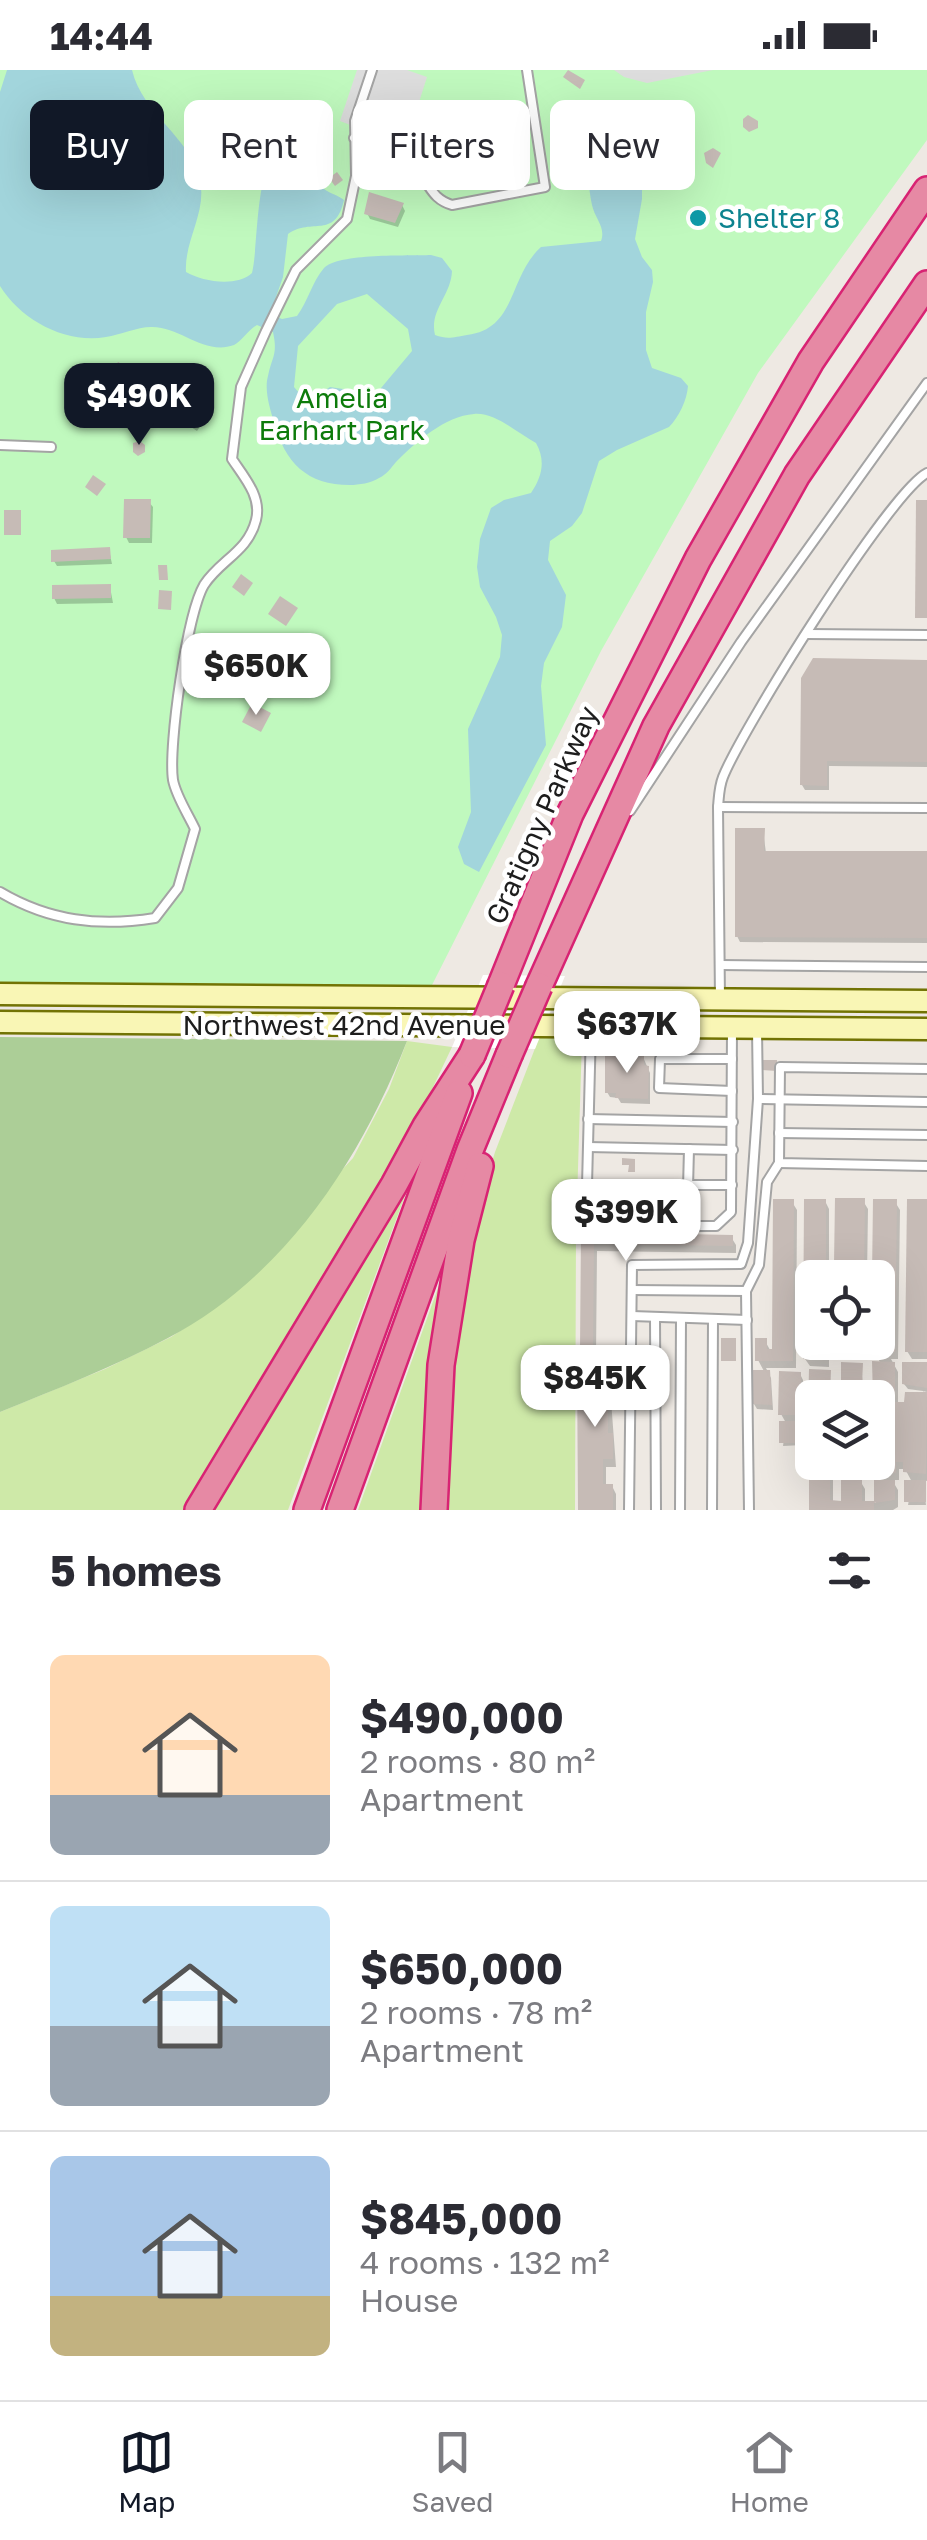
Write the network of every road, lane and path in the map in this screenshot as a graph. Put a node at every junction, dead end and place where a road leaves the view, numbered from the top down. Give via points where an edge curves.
1 (372, 70) edge
2 (527, 70) edge
3 (361, 100) edge
4 (353, 190) edge
5 (430, 190) edge
6 (530, 190) edge
7 (530, 190) edge
8 (927, 190) edge
9 (927, 284) edge
10 (927, 383) edge
11 (0, 445) edge
12 (52, 447) dead end
13 (927, 473) edge
14 (808, 634) junction
15 (927, 634) edge
16 (718, 807) junction
17 (927, 808) edge
18 (593, 864) junction
19 (0, 892) edge
20 (722, 966) junction
21 (927, 966) edge
22 (0, 994) edge
23 (726, 999) junction
24 (927, 1000) edge
25 (0, 1022) edge
26 (591, 1026) junction
27 (732, 1028) junction
28 (757, 1028) junction
29 (927, 1030) edge
30 (472, 1055) junction
31 (509, 1055) junction
32 (732, 1059) junction
33 (927, 1070) edge
34 (732, 1091) junction
35 (758, 1098) junction
36 (780, 1100) junction
37 (927, 1102) edge
38 (588, 1119) junction
39 (733, 1122) junction
40 (779, 1132) junction
41 (927, 1135) edge
42 (588, 1148) junction
43 (689, 1149) junction
44 (733, 1150) junction
45 (778, 1164) junction
46 (927, 1166) edge
47 (587, 1184) junction
48 (688, 1185) junction
49 (732, 1185) junction
50 (687, 1226) junction
51 (632, 1290) junction
52 (746, 1291) junction
53 (632, 1316) junction
54 (655, 1317) junction
55 (681, 1318) junction
56 (713, 1319) junction
57 (746, 1320) junction
58 (198, 1510) edge
59 (307, 1510) edge
60 (340, 1510) edge
61 (434, 1510) edge
62 (629, 1510) edge
63 (656, 1510) edge
64 (680, 1510) edge
65 (712, 1510) edge
66 (749, 1510) edge

1 - 3 lane
2 - 7 lane via 545,187
4 - 19 lane via 347,219 296,270 241,386 232,459 254,492 257,518 245,546 205,584 189,632 173,782 195,829 178,888 156,918 133,922 54,918
5 - 6 lane via 452,205
8 - 30 highway, Gratigny Parkway, bridge via 810,362 698,559 570,814
9 - 18 highway via 796,475 656,726
10 - 18 lane via 740,642
11 - 12 lane
13 - 14 lane via 876,530
14 - 15 lane
14 - 16 lane via 726,770
16 - 17 lane
16 - 20 lane
18 - 31 highway, bridge
20 - 21 lane
20 - 23 lane
22 - 23 main road, Northwest 42nd Avenue
23 - 24 main road, Northwest 42nd Avenue
23 - 27 main road
25 - 26 main road, Northwest 42nd Avenue
26 - 27 main road, Northwest 42nd Avenue
26 - 38 lane
27 - 28 main road, Northwest 42nd Avenue
27 - 32 lane
28 - 29 main road, Northwest 42nd Avenue
28 - 35 lane
30 - 58 highway
30 - 59 highway, Gratigny Parkway
31 - 60 highway
31 - 61 highway via 450,1304
32 - 34 lane
32 - 34 lane via 660,1059 660,1088
33 - 36 lane via 780,1067
34 - 39 lane
35 - 36 lane
35 - 51 lane via 741,1264 632,1265
36 - 37 lane
36 - 40 lane
38 - 39 lane
38 - 42 lane
39 - 44 lane
40 - 41 lane
40 - 45 lane
42 - 43 lane
42 - 47 lane
43 - 44 lane
43 - 48 lane
44 - 49 lane
45 - 46 lane
45 - 52 lane via 767,1182 759,1266
47 - 48 lane
47 - 50 lane via 593,1218 611,1226
48 - 49 lane
48 - 50 lane
49 - 50 lane via 730,1212 716,1226
51 - 52 lane
51 - 53 lane
52 - 57 lane
53 - 54 lane
53 - 62 lane
54 - 55 lane
54 - 63 lane
55 - 56 lane
55 - 64 lane
56 - 57 lane
56 - 65 lane
57 - 66 lane

